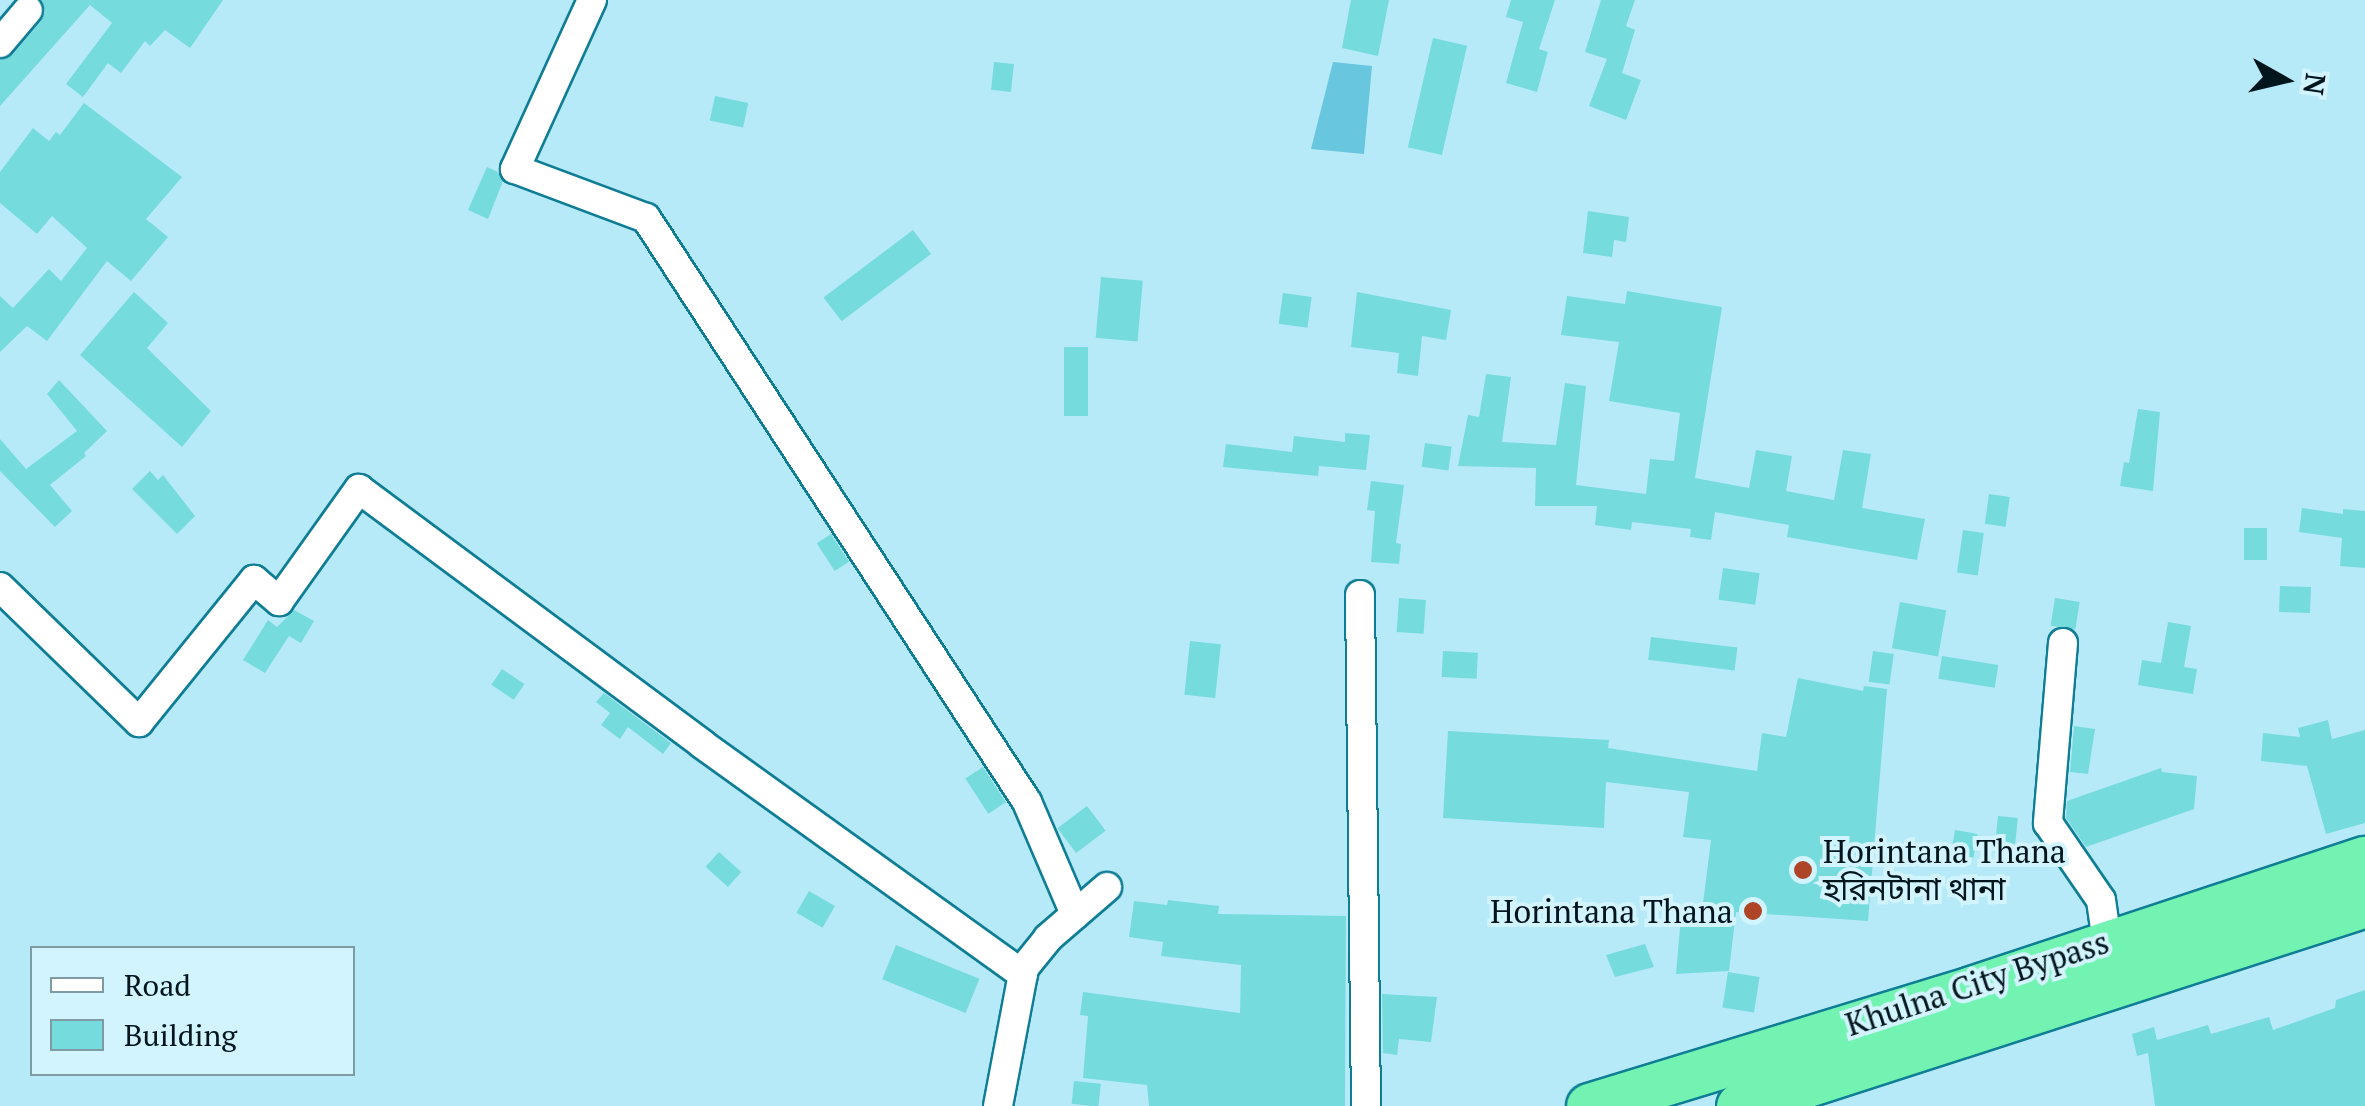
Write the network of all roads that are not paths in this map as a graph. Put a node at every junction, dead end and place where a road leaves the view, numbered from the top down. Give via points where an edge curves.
1 (592, 0) edge
2 (28, 10) dead end
3 (0, 43) edge
4 (0, 587) edge
5 (1360, 595) dead end
6 (2063, 643) dead end
7 (2365, 859) edge
8 (1107, 887) dead end
9 (2365, 904) edge
10 (1075, 914) junction
11 (2106, 942) junction
12 (1023, 975) junction
13 (998, 1106) edge
14 (1366, 1106) edge
15 (1589, 1106) edge
16 (1738, 1106) edge

1 - 10 street via 516,169 646,218 1027,802
2 - 3 street
4 - 12 street via 138,722 254,580 278,601 359,489
5 - 14 street
6 - 11 street via 2048,824 2101,900
7 - 11 highway, Khulna City Bypass
8 - 10 street
9 - 16 highway, Khulna City Bypass
10 - 12 street
11 - 15 highway, Khulna City Bypass
12 - 13 street

